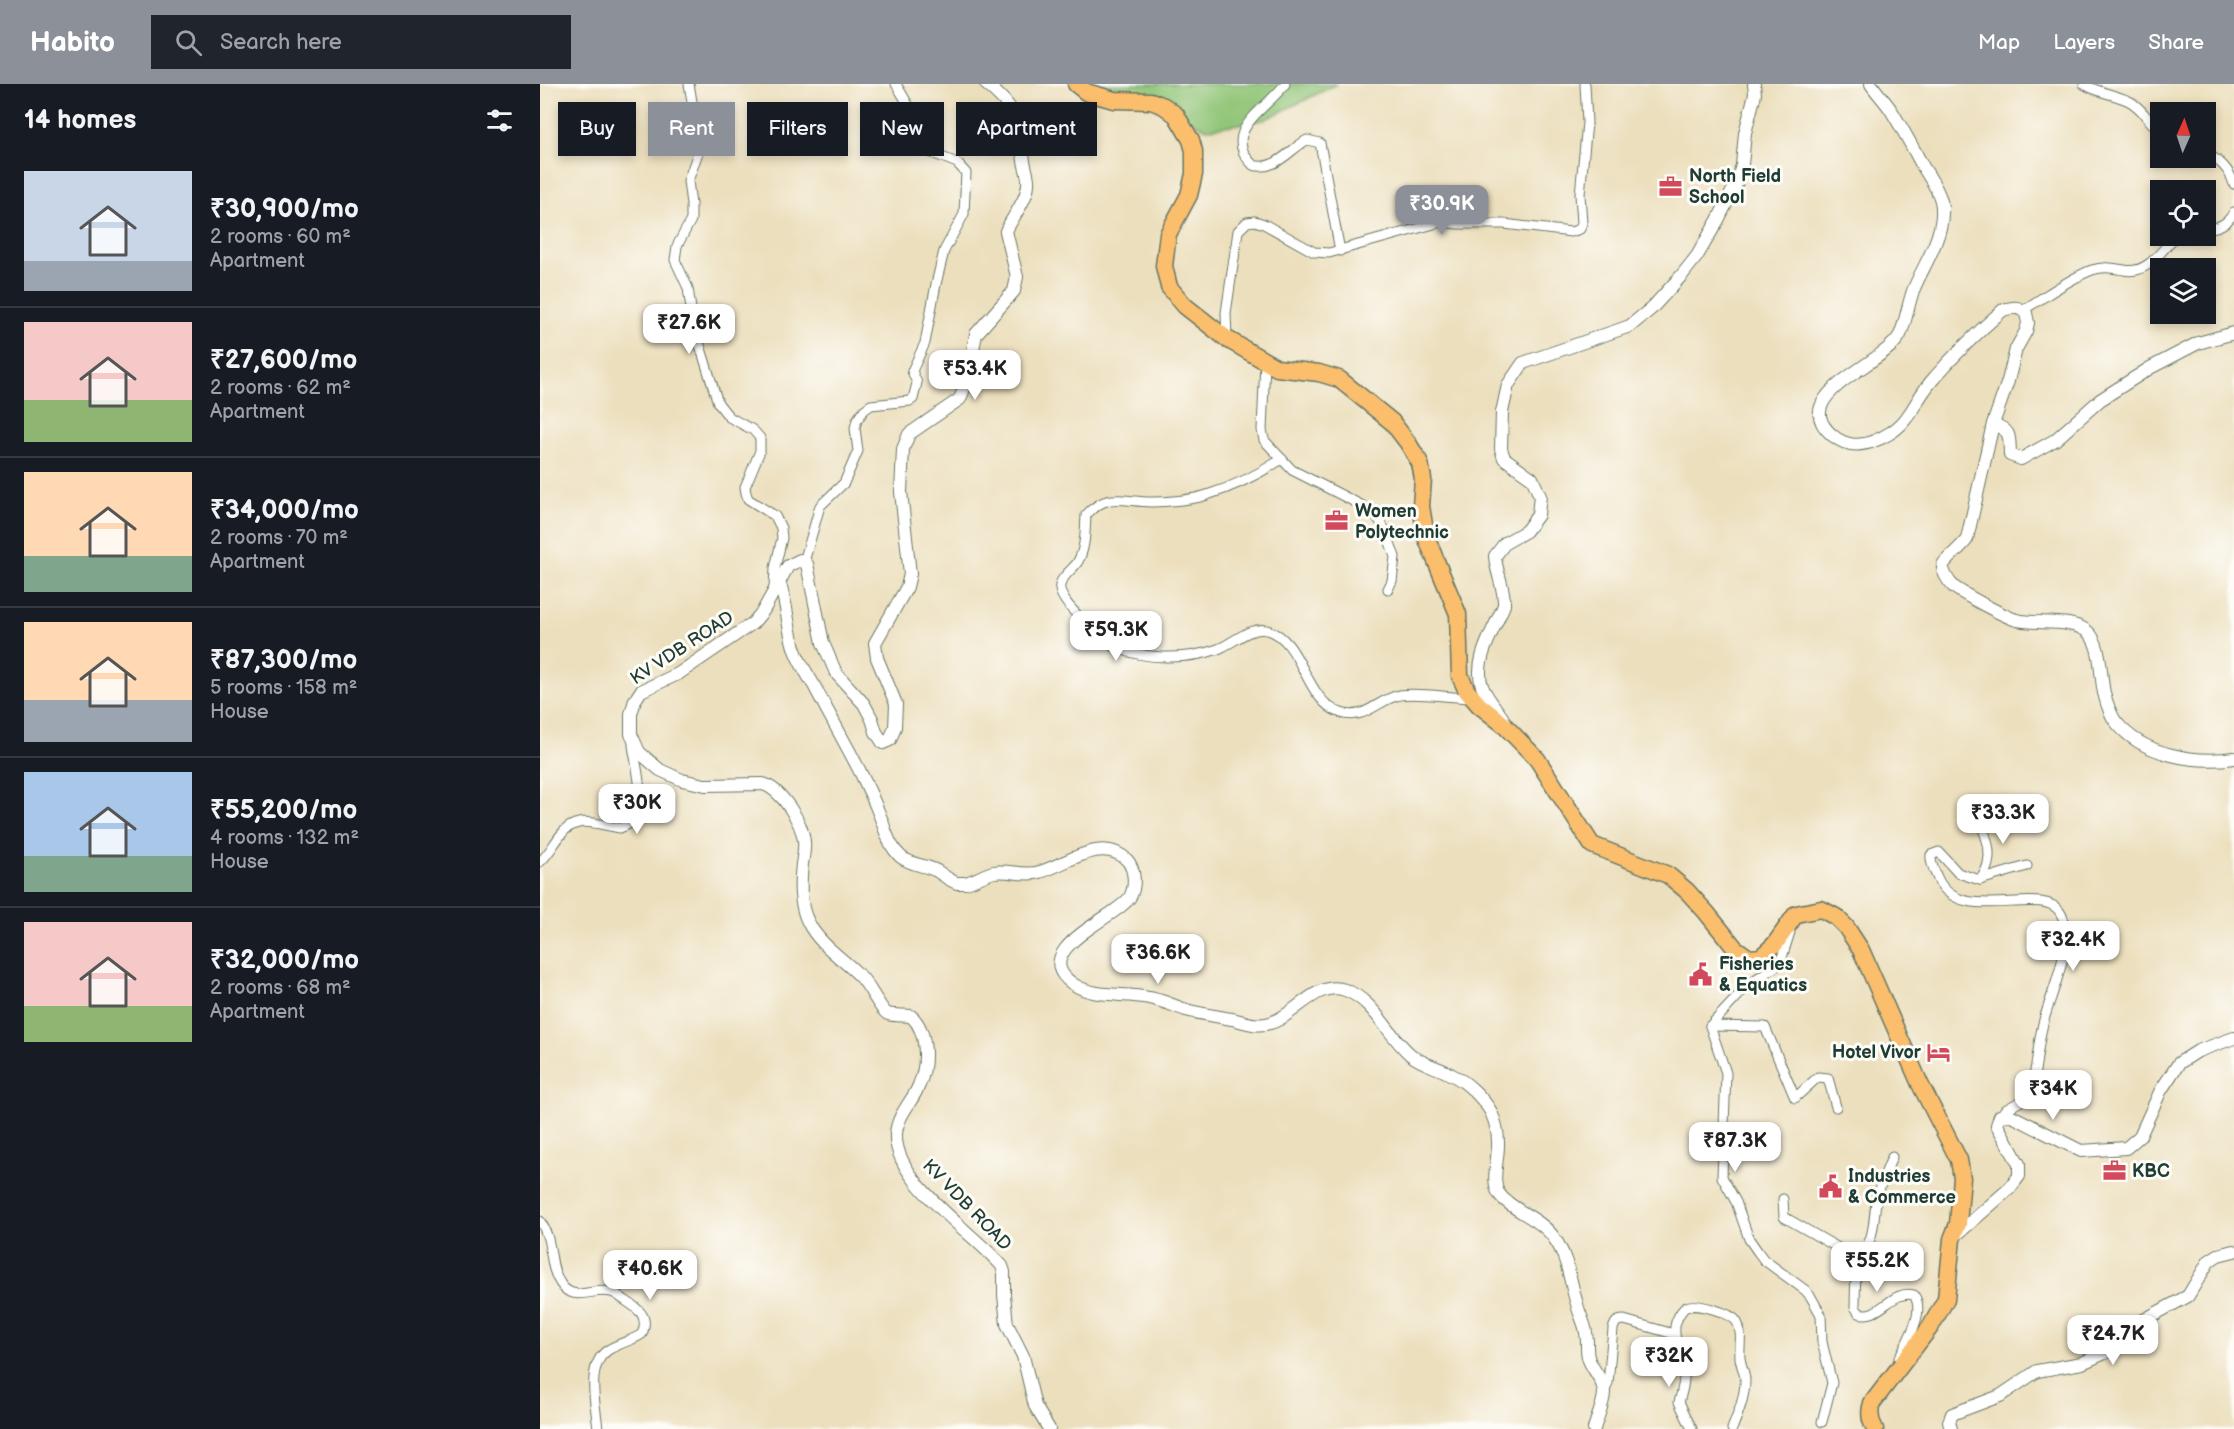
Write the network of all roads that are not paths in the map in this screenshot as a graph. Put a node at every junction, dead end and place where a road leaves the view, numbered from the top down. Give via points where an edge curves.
1 (689, 84) edge
2 (896, 84) edge
3 (986, 84) edge
4 (1076, 84) edge
5 (1285, 84) edge
6 (1585, 84) edge
7 (1754, 84) edge
8 (1871, 84) edge
9 (2084, 84) edge
10 (2150, 120) edge
11 (2216, 159) edge
12 (2234, 184) edge
13 (2234, 212) edge
14 (2216, 227) edge
15 (2166, 246) edge
16 (1340, 251) junction
17 (2023, 310) junction
18 (2234, 333) edge
19 (1227, 339) junction
20 (1265, 362) junction
21 (1993, 424) junction
22 (1282, 459) junction
23 (804, 562) junction
24 (776, 588) junction
25 (1388, 589) dead end
26 (1473, 698) junction
27 (631, 734) junction
28 (1512, 734) junction
29 (2234, 758) edge
30 (1973, 806) dead end
31 (540, 862) edge
32 (2027, 866) dead end
33 (1980, 880) junction
34 (1796, 914) junction
35 (1710, 1026) junction
36 (2234, 1038) edge
37 (1836, 1107) dead end
38 (2000, 1116) junction
39 (1892, 1157) dead end
40 (1783, 1199) dead end
41 (540, 1221) edge
42 (1952, 1239) junction
43 (2234, 1251) edge
44 (1856, 1258) junction
45 (1674, 1334) junction
46 (1891, 1377) junction
47 (1604, 1393) junction
48 (1822, 1422) dead end
49 (598, 1429) edge
50 (1049, 1429) edge
51 (1594, 1429) edge
52 (1692, 1429) edge
53 (1732, 1429) edge
54 (1875, 1429) edge
55 (1951, 1429) edge

1 - 24 street via 701,144 688,181 690,220 674,255 688,288 693,323 718,403 729,417 760,438 760,451 746,487 748,499 775,516 781,528
2 - 23 street via 909,106 924,150 957,163 966,173 964,214 944,251 925,343 912,371 917,383 915,396 910,401 872,405 857,420 858,451 844,483 820,506
3 - 23 street via 1013,110 1020,126 1029,182 1006,231 1017,277 1014,291 976,334 960,399 909,434 903,449 901,492 910,574 907,587 875,643 896,704 890,740 882,743 864,704 837,673 823,643
4 - 19 highway via 1086,92 1114,100 1151,101 1164,106 1176,115 1191,140 1194,174 1189,195 1168,234 1164,266 1169,287 1185,306
5 - 16 street via 1247,123 1241,140 1242,152 1253,165 1267,166 1307,140 1320,143
6 - 16 street via 1587,123 1580,229 1571,232 1441,222
7 - 28 street via 1737,182 1697,256 1682,275 1652,309 1630,326 1522,363 1508,385 1502,412 1501,449 1504,458 1532,478 1539,505 1538,514 1526,531 1505,543 1495,556 1504,604 1480,668 1482,686
8 - 17 street via 1890,108 1936,187 1941,202 1940,230 1892,347 1849,376 1821,402 1823,424 1831,434 1856,446 1887,436 1898,429 1932,379 1967,342 2003,310
9 - 10 street via 2128,101
11 - 12 street via 2227,169
13 - 14 street
15 - 17 street via 2145,268 2094,269
16 - 19 street via 1314,252 1264,224 1255,221 1242,225 1226,314
17 - 21 street via 2028,323 2026,331 2016,349
18 - 21 street via 2198,343 2150,368 2100,400 2055,440 2021,459 2010,455 2009,434
19 - 20 highway
20 - 22 street via 1262,430 1264,440
20 - 26 highway via 1276,368 1319,373 1339,380 1392,422 1414,452 1423,479 1421,506 1426,537 1458,614 1460,676
21 - 29 street via 1967,539 1942,566 1953,586 2013,620 2074,625 2087,631 2097,649 2105,695 2115,722 2133,737 2160,752 2195,759
22 - 25 street via 1292,470 1361,505 1380,521 1395,557
22 - 26 street via 1256,476 1206,496 1151,502 1110,499 1099,503 1086,514 1082,552 1060,583 1064,597 1106,642 1145,655 1183,657 1223,647 1257,629 1270,631 1288,645 1315,691 1341,713 1364,713 1402,695
23 - 24 street, KV VDB ROAD via 788,566
24 - 27 street, KV VDB ROAD via 753,623 678,674 641,691 631,714
24 - 47 street via 796,654 846,743 886,835 906,860 959,884 994,872 1037,874 1086,852 1117,854 1128,861 1134,886 1130,897 1070,942 1064,951 1062,970 1076,986 1104,994 1147,997 1257,1026 1280,1020 1317,993 1339,988 1361,998 1394,1038 1424,1065 1457,1077 1479,1096 1496,1127 1496,1188 1501,1198 1554,1236 1587,1334 1587,1355
26 - 28 highway
27 - 31 street via 640,800 637,815 620,828 575,823
27 - 50 street, KV VDB ROAD via 639,752 660,770 682,780 705,785 763,784 782,795 805,842 801,899 808,922 833,953 871,988 884,1012 911,1016 921,1028 923,1070 919,1086 899,1121 898,1151 928,1195 1002,1266 1007,1324 1023,1356 1035,1406
28 - 34 highway via 1537,759 1592,845 1668,875 1688,891 1735,948 1749,958 1761,957 1775,944
30 - 33 street via 1989,845 1990,861
32 - 33 street
33 - 38 street via 1958,873 1939,852 1930,855 1938,880 1954,898 1970,902 2049,903 2060,912 2066,929 2060,967 2044,1016 2030,1096
34 - 35 street via 1780,964 1751,982
34 - 42 highway via 1821,909 1836,917 1861,950 1920,1084 1959,1160 1961,1198
35 - 37 street via 1765,1027 1795,1098 1818,1077 1828,1078
35 - 48 street via 1726,1073 1722,1177 1758,1252 1805,1290 1821,1315 1822,1342 1832,1383
36 - 38 street via 2198,1051 2179,1063 2161,1090 2140,1136 2126,1148 2081,1151 2010,1115
38 - 42 street via 1997,1125 2019,1164 2019,1176
39 - 44 street via 1878,1194 1870,1243
40 - 44 street via 1784,1217
41 - 49 street via 548,1234 560,1283 566,1290 576,1294 613,1292 644,1314 642,1334 609,1349 595,1367
42 - 46 highway via 1946,1299
43 - 55 street via 2209,1261 2188,1296 2142,1321 2107,1352 2082,1363 2037,1371 2000,1396 1952,1414 1948,1422
44 - 46 street via 1855,1307 1859,1313 1866,1316 1907,1293 1919,1305 1917,1319
45 - 47 street via 1618,1320 1612,1329
45 - 52 street via 1684,1370 1679,1402
45 - 53 street via 1678,1317 1686,1307 1705,1307 1735,1319 1742,1337 1740,1361 1745,1382
46 - 54 highway via 1870,1409
47 - 51 street

